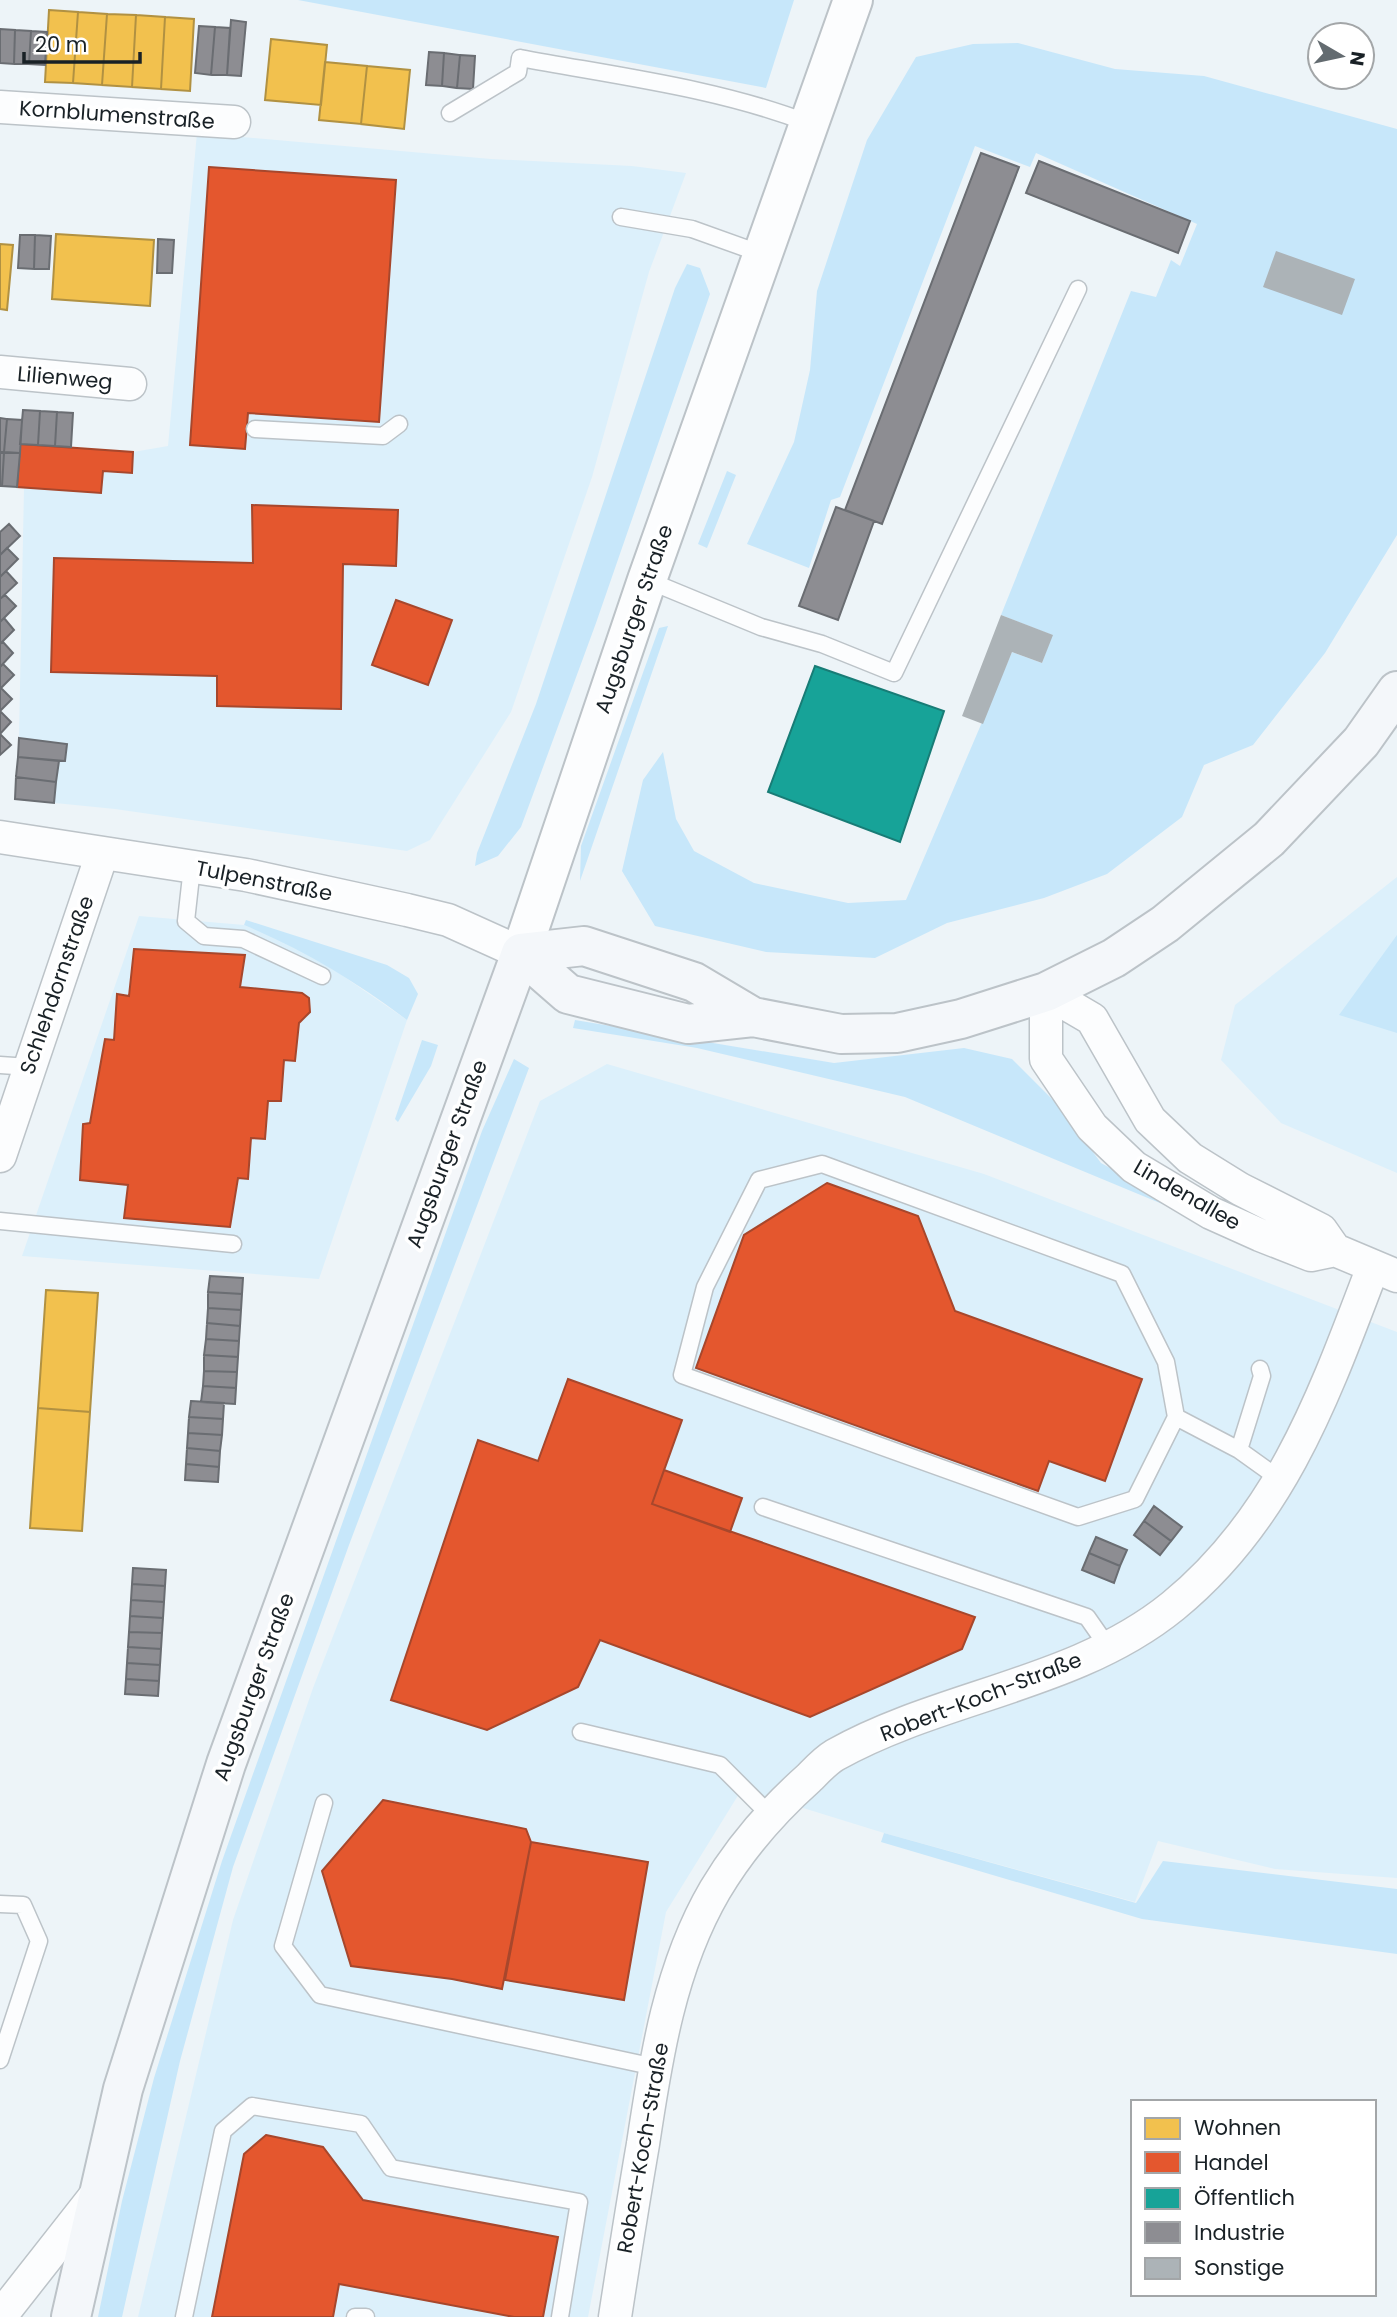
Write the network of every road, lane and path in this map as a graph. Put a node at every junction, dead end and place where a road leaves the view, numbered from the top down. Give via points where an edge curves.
1 (853, 0) edge
2 (0, 107) edge
3 (450, 113) dead end
4 (234, 122) dead end
5 (808, 123) junction
6 (621, 217) dead end
7 (762, 254) junction
8 (1078, 289) dead end
9 (0, 372) edge
10 (130, 383) dead end
11 (399, 424) dead end
12 (255, 429) dead end
13 (648, 580) junction
14 (1397, 691) edge
15 (0, 837) edge
16 (102, 854) junction
17 (192, 867) junction
18 (521, 953) junction
19 (322, 976) dead end
20 (1046, 992) junction
21 (753, 1017) junction
22 (14, 1066) edge
23 (0, 1156) edge
24 (0, 1221) edge
25 (233, 1244) dead end
26 (1335, 1250) junction
27 (1385, 1271) edge
28 (1260, 1369) dead end
29 (1176, 1417) junction
30 (1240, 1450) junction
31 (1281, 1480) junction
32 (763, 1507) dead end
33 (1108, 1647) junction
34 (581, 1732) dead end
35 (324, 1803) dead end
36 (769, 1814) junction
37 (0, 1904) edge
38 (0, 2060) edge
39 (655, 2067) junction
40 (99, 2190) junction
41 (0, 2317) edge
42 (71, 2317) edge
43 (184, 2317) edge
44 (355, 2317) edge
45 (366, 2317) edge
46 (561, 2317) edge
47 (615, 2317) edge

1 - 5 street, Augsburger Straße
2 - 4 street, Kornblumenstraße
3 - 5 lane via 518,72 520,58 770,108
5 - 7 street, Augsburger Straße
6 - 7 lane via 692,229
7 - 13 street, Augsburger Straße
8 - 13 lane via 894,673 822,644 761,627
9 - 10 street, Lilienweg
11 - 12 lane via 383,436
13 - 18 street, Augsburger Straße
14 - 20 main road via 1361,742 1269,839 1165,924 1114,958
15 - 16 street, Tulpenstraße
16 - 17 street, Tulpenstraße
16 - 22 street, Schlehdornstraße
17 - 18 street, Tulpenstraße via 448,920
17 - 19 lane via 186,921 204,936 243,939
18 - 21 main road via 584,946 694,982
18 - 21 main road via 568,994 688,1024
18 - 40 main road, Augsburger Straße via 226,1764 123,2089
20 - 21 main road via 961,1019 897,1032 841,1034
20 - 26 street, Lindenallee via 1092,1019 1150,1120 1190,1158 1321,1230
20 - 26 street, Lindenallee via 1045,1059 1092,1127 1134,1167 1211,1213 1260,1235 1311,1255
22 - 23 street, Schlehdornstraße
24 - 25 lane
26 - 27 street, Lindenallee
27 - 31 street, Robert-Koch-Straße
28 - 30 lane via 1262,1376
29 - 29 lane via 1166,1362 1122,1274 822,1164 759,1180 705,1287 682,1375 1078,1517 1135,1499
29 - 30 lane
30 - 31 lane
31 - 33 street, Robert-Koch-Straße via 1241,1535 1172,1607
32 - 33 lane via 1087,1617
33 - 36 street, Robert-Koch-Straße via 1061,1668 928,1713 832,1757
34 - 36 lane via 720,1765
35 - 39 lane via 283,1946 320,1995
36 - 39 street, Robert-Koch-Straße via 715,1890 682,1955
37 - 38 lane via 23,1905 39,1941
39 - 47 street, Robert-Koch-Straße
40 - 41 street
40 - 42 main road, Augsburger Straße
43 - 46 lane via 223,2131 252,2106 361,2124 391,2168 579,2202
44 - 45 lane

